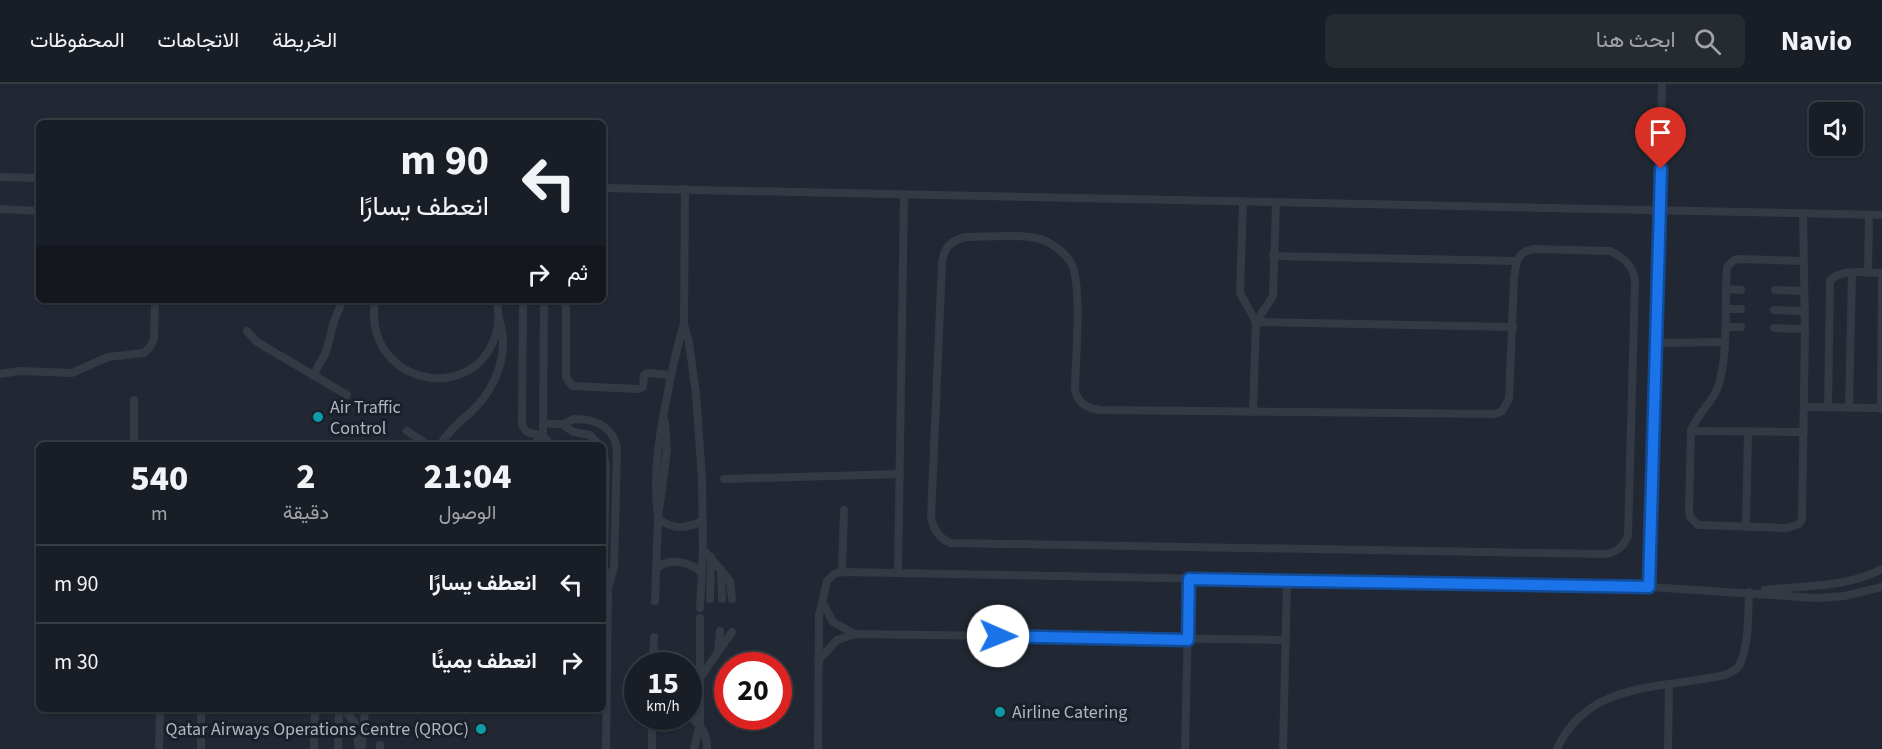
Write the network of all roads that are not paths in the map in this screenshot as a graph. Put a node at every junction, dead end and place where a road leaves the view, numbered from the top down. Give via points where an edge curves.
1 (1662, 84) edge
2 (0, 177) edge
3 (36, 178) edge
4 (606, 188) edge
5 (685, 189) junction
6 (904, 195) junction
7 (1243, 202) junction
8 (1275, 203) junction
9 (0, 209) edge
10 (36, 211) edge
11 (1660, 212) junction
12 (1803, 214) junction
13 (1869, 215) junction
14 (1882, 215) edge
15 (1273, 256) junction
16 (1516, 261) junction
17 (1803, 261) junction
18 (1852, 273) junction
19 (1868, 273) junction
20 (1882, 273) edge
21 (1726, 289) junction
22 (1741, 290) dead end
23 (1775, 290) dead end
24 (1804, 291) junction
25 (155, 303) edge
26 (342, 303) edge
27 (375, 303) edge
28 (497, 303) edge
29 (524, 303) edge
30 (544, 303) edge
31 (566, 303) edge
32 (1726, 309) junction
33 (1741, 309) dead end
34 (1774, 310) dead end
35 (1805, 311) junction
36 (499, 317) junction
37 (1256, 322) junction
38 (684, 324) junction
39 (1513, 327) junction
40 (1725, 327) junction
41 (1741, 327) dead end
42 (1774, 328) dead end
43 (1805, 329) junction
44 (247, 331) dead end
45 (1724, 342) junction
46 (1657, 343) junction
47 (0, 374) edge
48 (671, 375) junction
49 (313, 376) junction
50 (347, 395) dead end
51 (134, 400) dead end
52 (1804, 407) junction
53 (1828, 407) junction
54 (1849, 408) junction
55 (1881, 409) edge
56 (1253, 412) junction
57 (543, 423) junction
58 (562, 424) junction
59 (407, 431) dead end
60 (1691, 431) junction
61 (1748, 432) junction
62 (1804, 432) junction
63 (134, 442) edge
64 (424, 442) edge
65 (442, 442) edge
66 (547, 442) edge
67 (596, 442) edge
68 (900, 474) junction
69 (724, 479) dead end
70 (844, 510) dead end
71 (658, 518) junction
72 (703, 521) junction
73 (1746, 527) junction
74 (703, 549) junction
75 (711, 557) junction
76 (721, 568) junction
77 (1882, 569) edge
78 (656, 570) junction
79 (701, 572) junction
80 (842, 572) junction
81 (898, 573) junction
82 (606, 578) edge
83 (1189, 579) junction
84 (1287, 581) junction
85 (1649, 587) junction
86 (1882, 587) edge
87 (608, 588) junction
88 (1749, 592) junction
89 (710, 599) dead end
90 (722, 599) dead end
91 (606, 600) edge
92 (732, 600) dead end
93 (655, 601) dead end
94 (823, 603) junction
95 (700, 608) dead end
96 (700, 618) dead end
97 (720, 631) dead end
98 (732, 632) dead end
99 (855, 634) junction
100 (654, 637) dead end
101 (1188, 640) junction
102 (1286, 640) junction
103 (718, 651) junction
104 (653, 652) edge
105 (700, 652) edge
106 (818, 661) junction
107 (702, 675) edge
108 (1669, 684) junction
109 (160, 712) edge
110 (201, 712) edge
111 (315, 712) edge
112 (339, 712) edge
113 (347, 712) edge
114 (365, 712) edge
115 (605, 712) edge
116 (702, 729) edge
117 (653, 730) edge
118 (699, 730) edge
119 (159, 749) edge
120 (201, 749) edge
121 (314, 749) edge
122 (338, 749) edge
123 (360, 749) edge
124 (606, 749) edge
125 (652, 749) edge
126 (694, 749) edge
127 (707, 749) edge
128 (818, 749) edge
129 (1185, 749) edge
130 (1284, 749) edge
131 (1557, 749) edge
132 (1668, 749) edge

1 - 11 lane
2 - 3 lane
4 - 5 lane
5 - 6 lane
5 - 38 lane
6 - 7 lane
6 - 68 lane
7 - 8 lane
7 - 37 lane via 1240,293
8 - 11 lane
8 - 15 lane
9 - 10 lane
11 - 12 lane
11 - 46 lane
12 - 13 lane
12 - 17 lane
13 - 14 lane
13 - 19 lane
15 - 16 lane
15 - 37 lane via 1273,296
16 - 39 lane
16 - 56 lane via 1526,250 1535,249 1610,251 1620,256 1633,272 1628,536 1614,552 950,543 940,538 931,518 943,254 954,240 966,237 1031,237 1044,240 1065,255 1072,264 1078,287 1075,391 1082,404 1100,410
17 - 21 lane via 1734,260 1727,267
17 - 24 lane
18 - 19 lane
18 - 53 lane via 1837,274 1830,281
18 - 54 lane
19 - 20 lane
20 - 55 lane
21 - 22 lane
21 - 32 lane
23 - 24 lane
24 - 35 lane
25 - 47 lane via 154,339 144,353 108,357 72,373
26 - 49 lane via 326,352
27 - 36 lane via 373,323 380,345 404,370 426,377 449,377 480,361 493,342
28 - 36 lane
29 - 66 lane via 522,425
30 - 57 lane
31 - 48 lane via 566,377 572,386 639,389 647,372
32 - 33 lane
32 - 40 lane
34 - 35 lane
35 - 43 lane
36 - 65 lane via 504,345 492,384 483,399
37 - 39 lane
37 - 56 lane
38 - 48 lane
38 - 72 lane via 696,394
39 - 56 lane via 1509,399 1496,414
40 - 41 lane
40 - 45 lane
42 - 43 lane
43 - 52 lane
44 - 49 lane via 257,342
45 - 46 lane
45 - 60 lane via 1717,391
46 - 85 lane
48 - 71 lane via 656,454 654,489
49 - 50 lane
51 - 63 lane
52 - 53 lane
52 - 62 lane
53 - 54 lane
54 - 55 lane
57 - 58 lane
57 - 66 lane
58 - 67 lane via 573,432 590,435
58 - 87 lane via 573,419 593,421 607,427 615,439 614,567
59 - 64 lane
60 - 61 lane
60 - 73 lane via 1690,517 1703,526
61 - 62 lane
61 - 73 lane
62 - 73 lane via 1799,524 1793,528
68 - 69 lane
68 - 81 lane
70 - 80 lane
71 - 72 lane via 681,528
71 - 78 lane
72 - 74 lane
74 - 75 lane
74 - 79 lane
75 - 76 lane
75 - 89 lane
76 - 90 lane
76 - 92 lane via 731,584
77 - 88 lane via 1866,578 1843,583
78 - 79 lane via 664,564 680,563 695,566
78 - 93 lane
79 - 95 lane
80 - 81 lane
80 - 94 lane via 827,581
81 - 83 lane
82 - 87 lane
83 - 84 lane
83 - 101 lane
84 - 85 lane
84 - 102 lane
85 - 88 lane
86 - 88 lane via 1817,598
87 - 91 lane
88 - 108 lane via 1747,633 1737,669 1725,675
94 - 99 lane via 833,622
94 - 106 lane
96 - 105 lane
97 - 103 lane
98 - 103 lane
99 - 101 lane
99 - 106 lane via 837,640
100 - 104 lane
101 - 102 lane
101 - 129 lane
102 - 130 lane
103 - 107 lane
106 - 128 lane
108 - 131 lane via 1634,689 1603,700 1578,720
108 - 132 lane
109 - 119 lane
110 - 120 lane
111 - 121 lane
112 - 122 lane
113 - 123 lane via 355,723
114 - 123 lane
115 - 124 lane
116 - 127 lane
117 - 125 lane
118 - 126 lane

